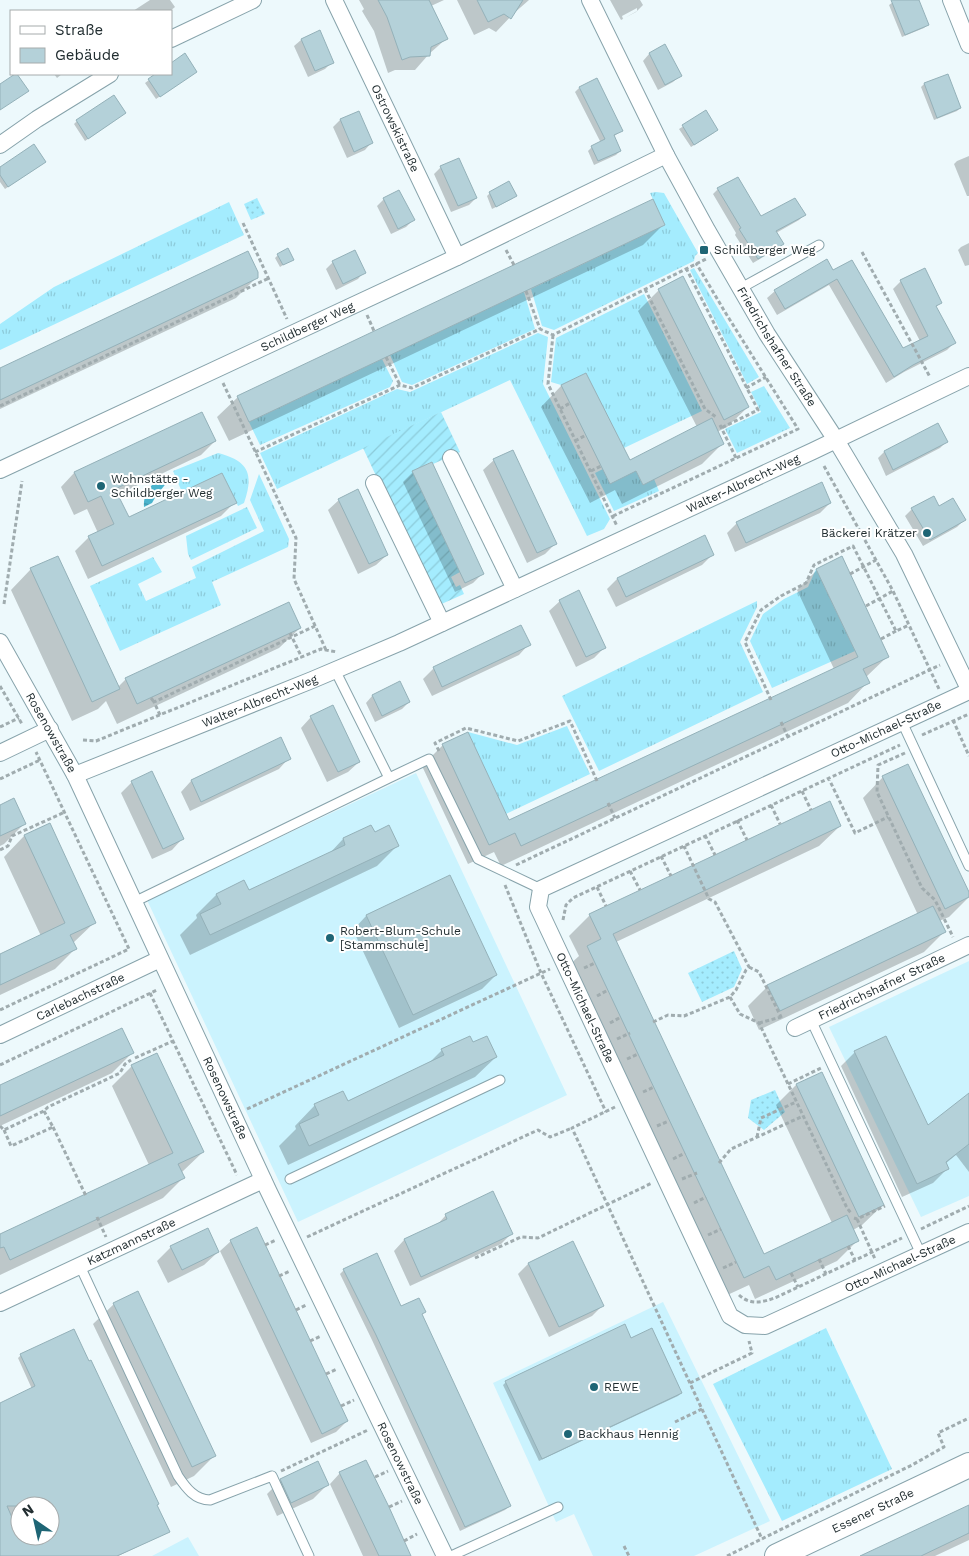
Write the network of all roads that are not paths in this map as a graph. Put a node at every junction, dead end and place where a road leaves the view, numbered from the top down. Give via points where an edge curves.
1 (253, 0) edge
2 (334, 0) edge
3 (590, 0) edge
4 (951, 0) edge
5 (172, 39) edge
6 (969, 45) edge
7 (108, 75) edge
8 (0, 145) edge
9 (666, 154) junction
10 (819, 245) dead end
11 (457, 257) junction
12 (741, 288) junction
13 (969, 376) edge
14 (836, 440) junction
15 (451, 458) dead end
16 (0, 470) edge
17 (374, 483) dead end
18 (515, 589) junction
19 (442, 623) junction
20 (0, 642) edge
21 (335, 670) junction
22 (969, 690) edge
23 (902, 722) junction
24 (50, 729) junction
25 (0, 753) edge
26 (75, 775) junction
27 (388, 778) junction
28 (969, 866) edge
29 (540, 889) junction
30 (134, 902) junction
31 (964, 947) edge
32 (160, 960) junction
33 (810, 1020) junction
34 (795, 1028) dead end
35 (0, 1035) edge
36 (500, 1080) dead end
37 (290, 1179) dead end
38 (263, 1180) junction
39 (969, 1232) edge
40 (921, 1254) junction
41 (80, 1266) junction
42 (0, 1303) edge
43 (969, 1465) edge
44 (558, 1507) dead end
45 (770, 1547) edge
46 (309, 1556) edge
47 (444, 1556) edge
48 (451, 1556) edge

1 - 5 street
2 - 11 street, Ostrowskistraße
3 - 9 street, Friedrichshafner Straße
4 - 6 street
7 - 8 street
9 - 11 street, Schildberger Weg
9 - 12 street, Friedrichshafner Straße
10 - 12 lane
11 - 16 street, Schildberger Weg
12 - 14 street, Friedrichshafner Straße
13 - 14 street, Walter-Albrecht-Weg
14 - 18 street, Walter-Albrecht-Weg
14 - 22 street, Friedrichshafner Straße via 904,554
15 - 18 street
17 - 19 street
18 - 19 street, Walter-Albrecht-Weg
19 - 21 street, Walter-Albrecht-Weg
20 - 24 street, Rosenowstraße
21 - 26 street, Walter-Albrecht-Weg
21 - 27 lane
22 - 23 street, Otto-Michael-Straße
23 - 28 lane
23 - 29 street, Otto-Michael-Straße
24 - 25 street
24 - 26 street, Rosenowstraße
26 - 30 street, Rosenowstraße
27 - 29 lane via 429,759 478,859
27 - 30 lane
29 - 40 street, Otto-Michael-Straße via 538,907 671,1173 730,1316 745,1325 765,1326
30 - 32 street, Rosenowstraße
31 - 33 street, Friedrichshafner Straße
32 - 35 street, Carlebachstraße
32 - 38 street, Rosenowstraße
33 - 34 street, Friedrichshafner Straße
33 - 40 lane
36 - 37 lane
38 - 41 street, Katzmannstraße
38 - 47 street, Rosenowstraße
39 - 40 street, Otto-Michael-Straße
41 - 42 street, Katzmannstraße
41 - 46 lane via 187,1489 202,1500 210,1500 272,1476
43 - 45 main road, Essener Straße
44 - 48 lane

